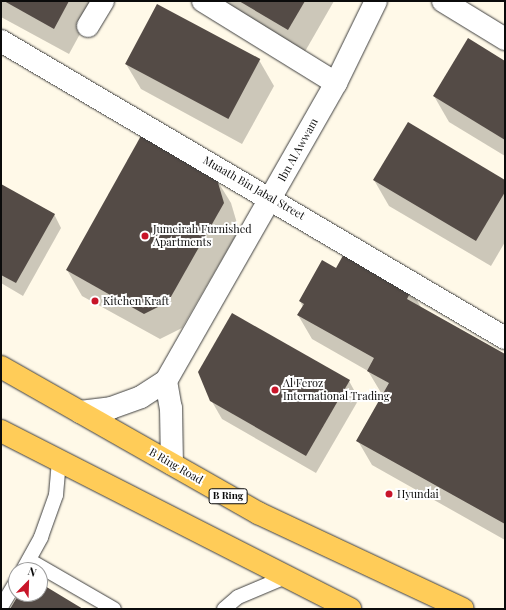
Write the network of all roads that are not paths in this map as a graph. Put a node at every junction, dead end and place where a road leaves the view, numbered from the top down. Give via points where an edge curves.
1 (102, 1) edge
2 (203, 1) edge
3 (376, 1) edge
4 (443, 1) edge
5 (88, 26) dead end
6 (505, 39) edge
7 (1, 41) edge
8 (336, 83) junction
9 (271, 198) junction
10 (505, 338) edge
11 (1, 366) edge
12 (166, 381) junction
13 (80, 412) junction
14 (1, 431) edge
15 (59, 459) junction
16 (172, 464) junction
17 (28, 562) edge
18 (48, 576) edge
19 (288, 576) junction
20 (8, 595) edge
21 (1, 607) edge
22 (114, 609) edge
23 (224, 609) edge
24 (350, 609) edge
25 (463, 609) edge

1 - 5 street
2 - 8 street
3 - 8 street, Ibn Al Awwam
4 - 6 street
7 - 9 street, Muaath Bin Jabal Street
8 - 9 street, Ibn Al Awwam
9 - 10 street, Muaath Bin Jabal Street
9 - 12 street, Ibn Al Awwam
11 - 13 main road, B Ring Road / B Ring
12 - 13 street, Ibn Al Awwam via 126,403 111,408
12 - 16 street via 171,408
13 - 16 main road, B Ring Road / B Ring
14 - 15 main road
15 - 17 lane via 56,495 41,537
15 - 19 main road
16 - 25 main road, B Ring Road / B Ring via 258,513
18 - 22 lane
19 - 23 lane via 238,597
19 - 24 main road
20 - 21 lane

